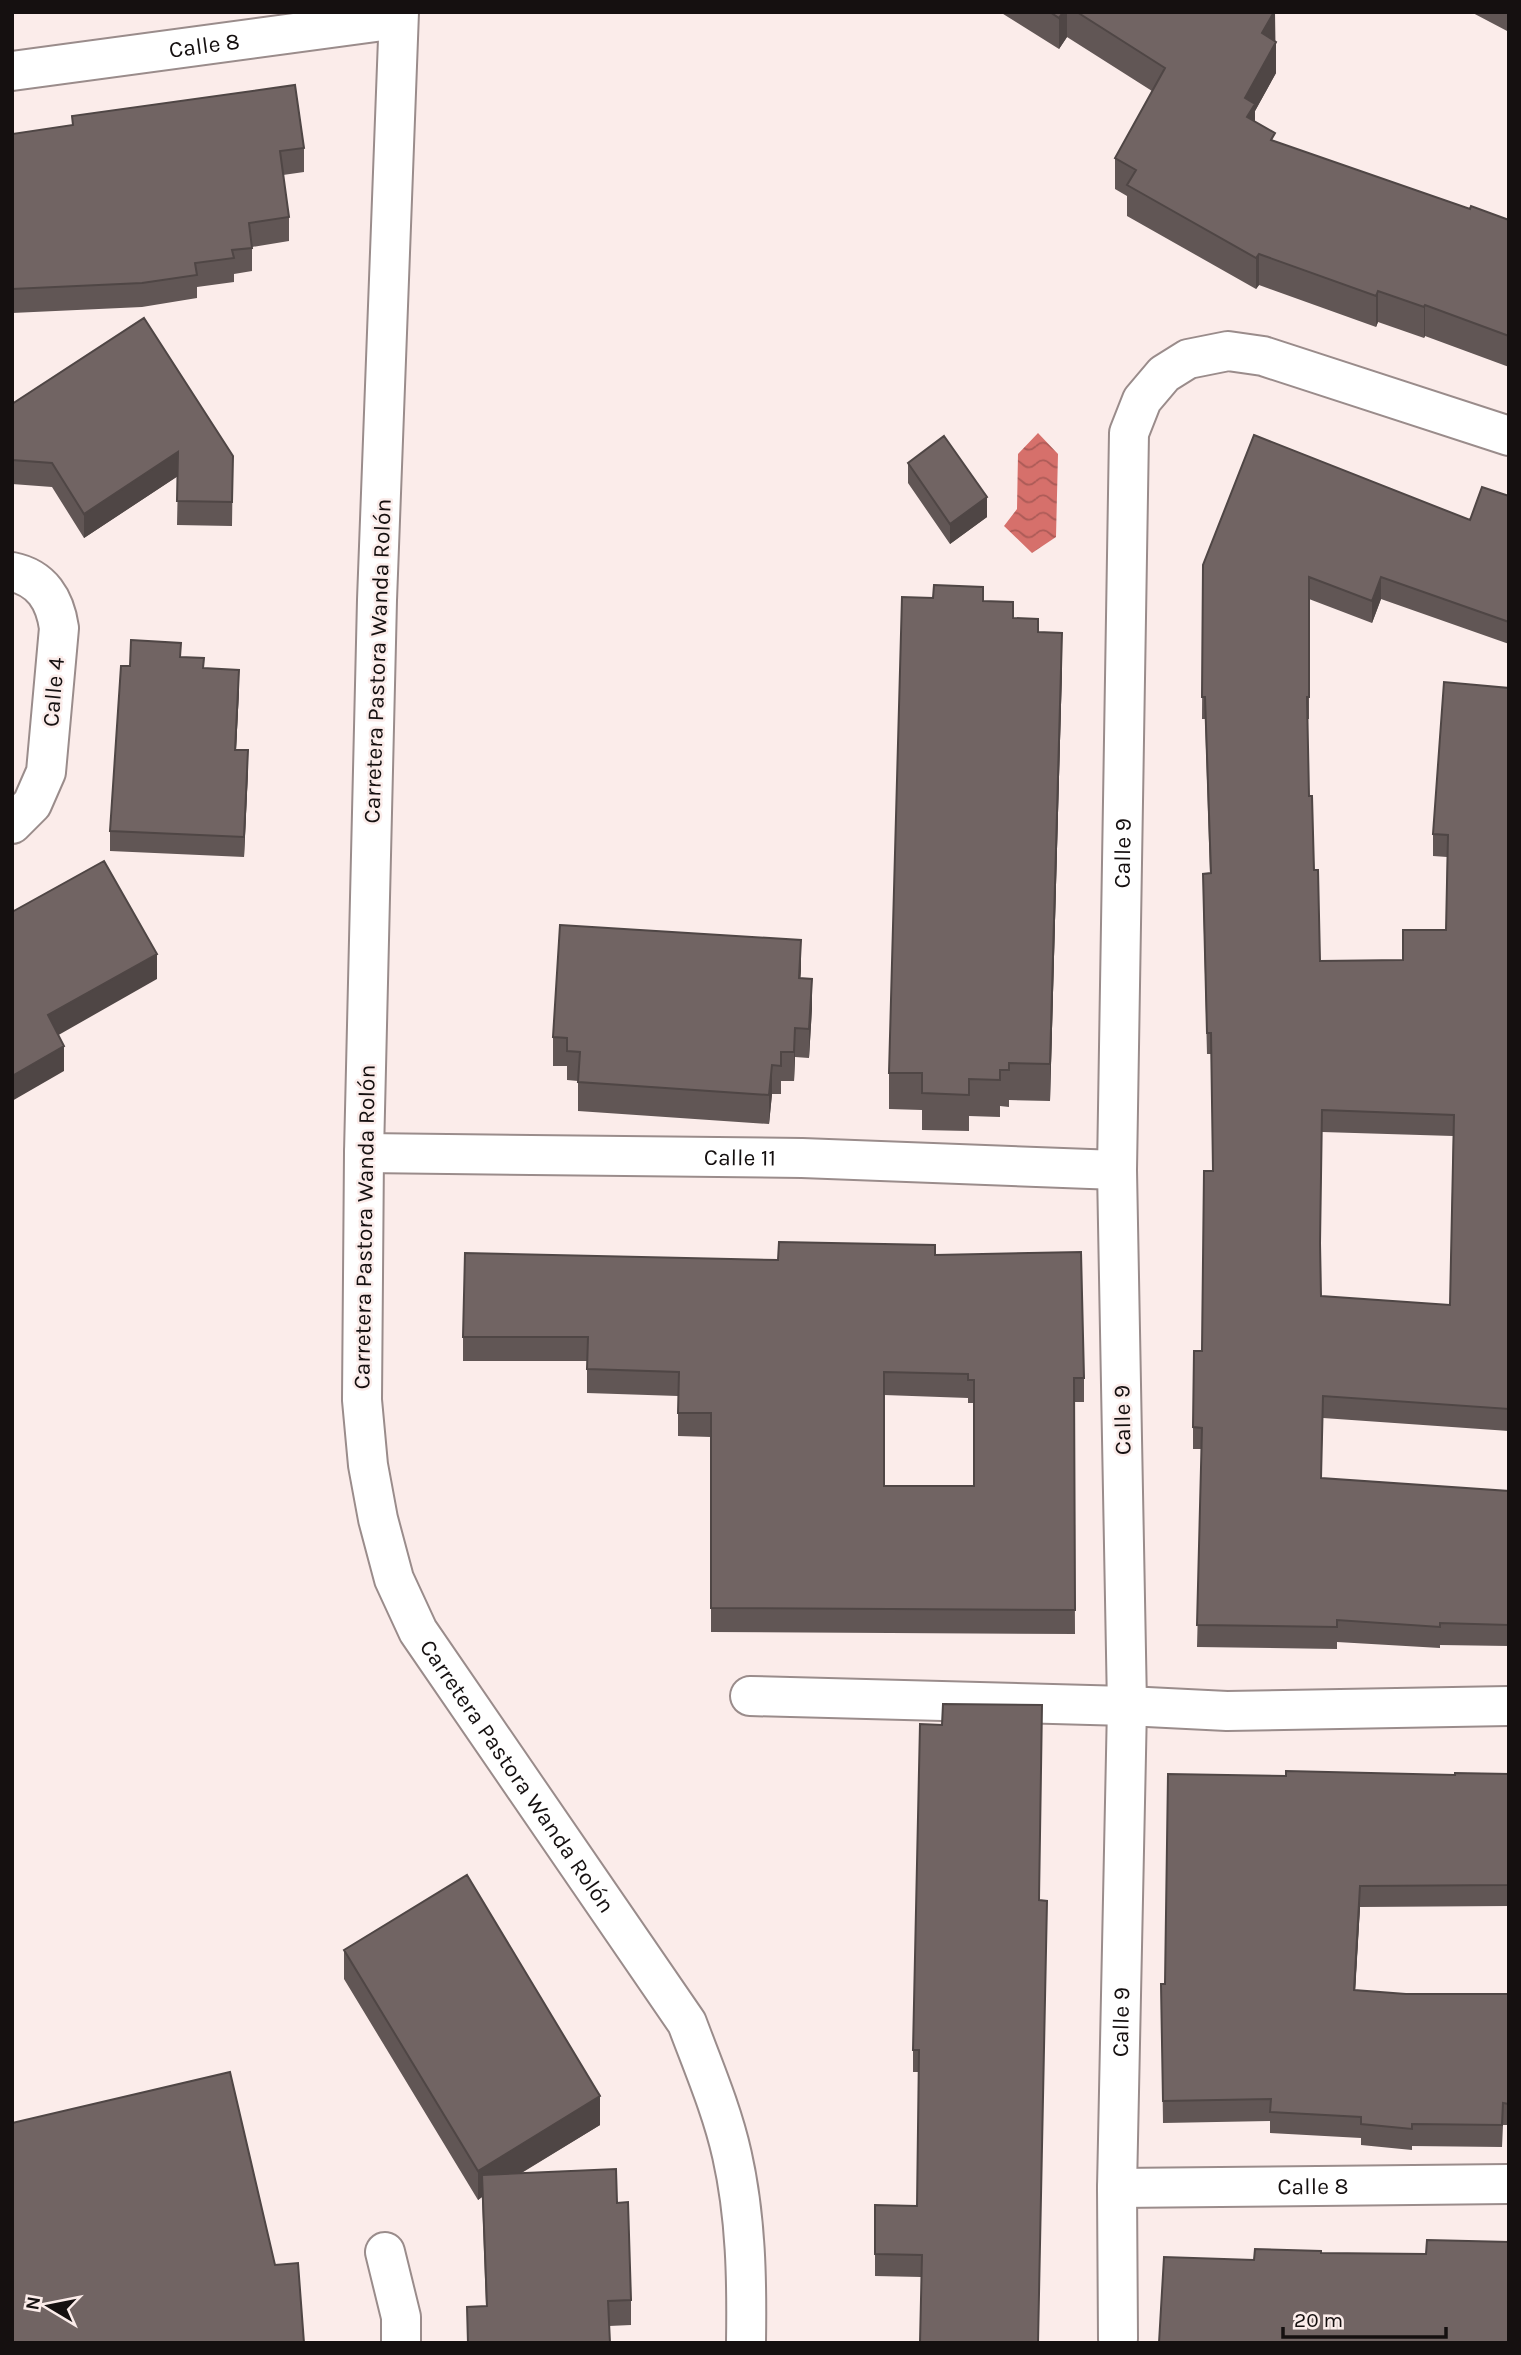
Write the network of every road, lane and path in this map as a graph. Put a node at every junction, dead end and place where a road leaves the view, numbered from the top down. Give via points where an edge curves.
1 (399, 16) edge
2 (12, 71) edge
3 (1509, 436) edge
4 (12, 572) edge
5 (12, 824) edge
6 (364, 1153) junction
7 (1117, 1170) junction
8 (750, 1696) dead end
9 (1127, 1706) junction
10 (1509, 1706) edge
11 (1509, 2184) edge
12 (1117, 2188) junction
13 (385, 2252) dead end
14 (1118, 2339) dead end
15 (401, 2343) edge
16 (746, 2343) edge

1 - 2 street, Calle 8
1 - 6 street, Carretera Pastora Wanda Rolón via 377,600
3 - 7 street, Calle 9 via 1263,356 1228,351 1188,359 1164,374 1142,400 1129,433
4 - 5 street, Calle 4 via 33,579 47,592 59,628 46,772 32,804
6 - 7 street, Calle 11 via 802,1158
6 - 16 street, Carretera Pastora Wanda Rolón via 362,1400 375,1505 394,1579 418,1631 687,2023 732,2155 743,2226
7 - 9 street, Calle 9
8 - 9 street
9 - 10 street via 1227,1711
9 - 12 street, Calle 9
11 - 12 street, Calle 8
12 - 14 street, Calle 9
13 - 15 street via 401,2317

